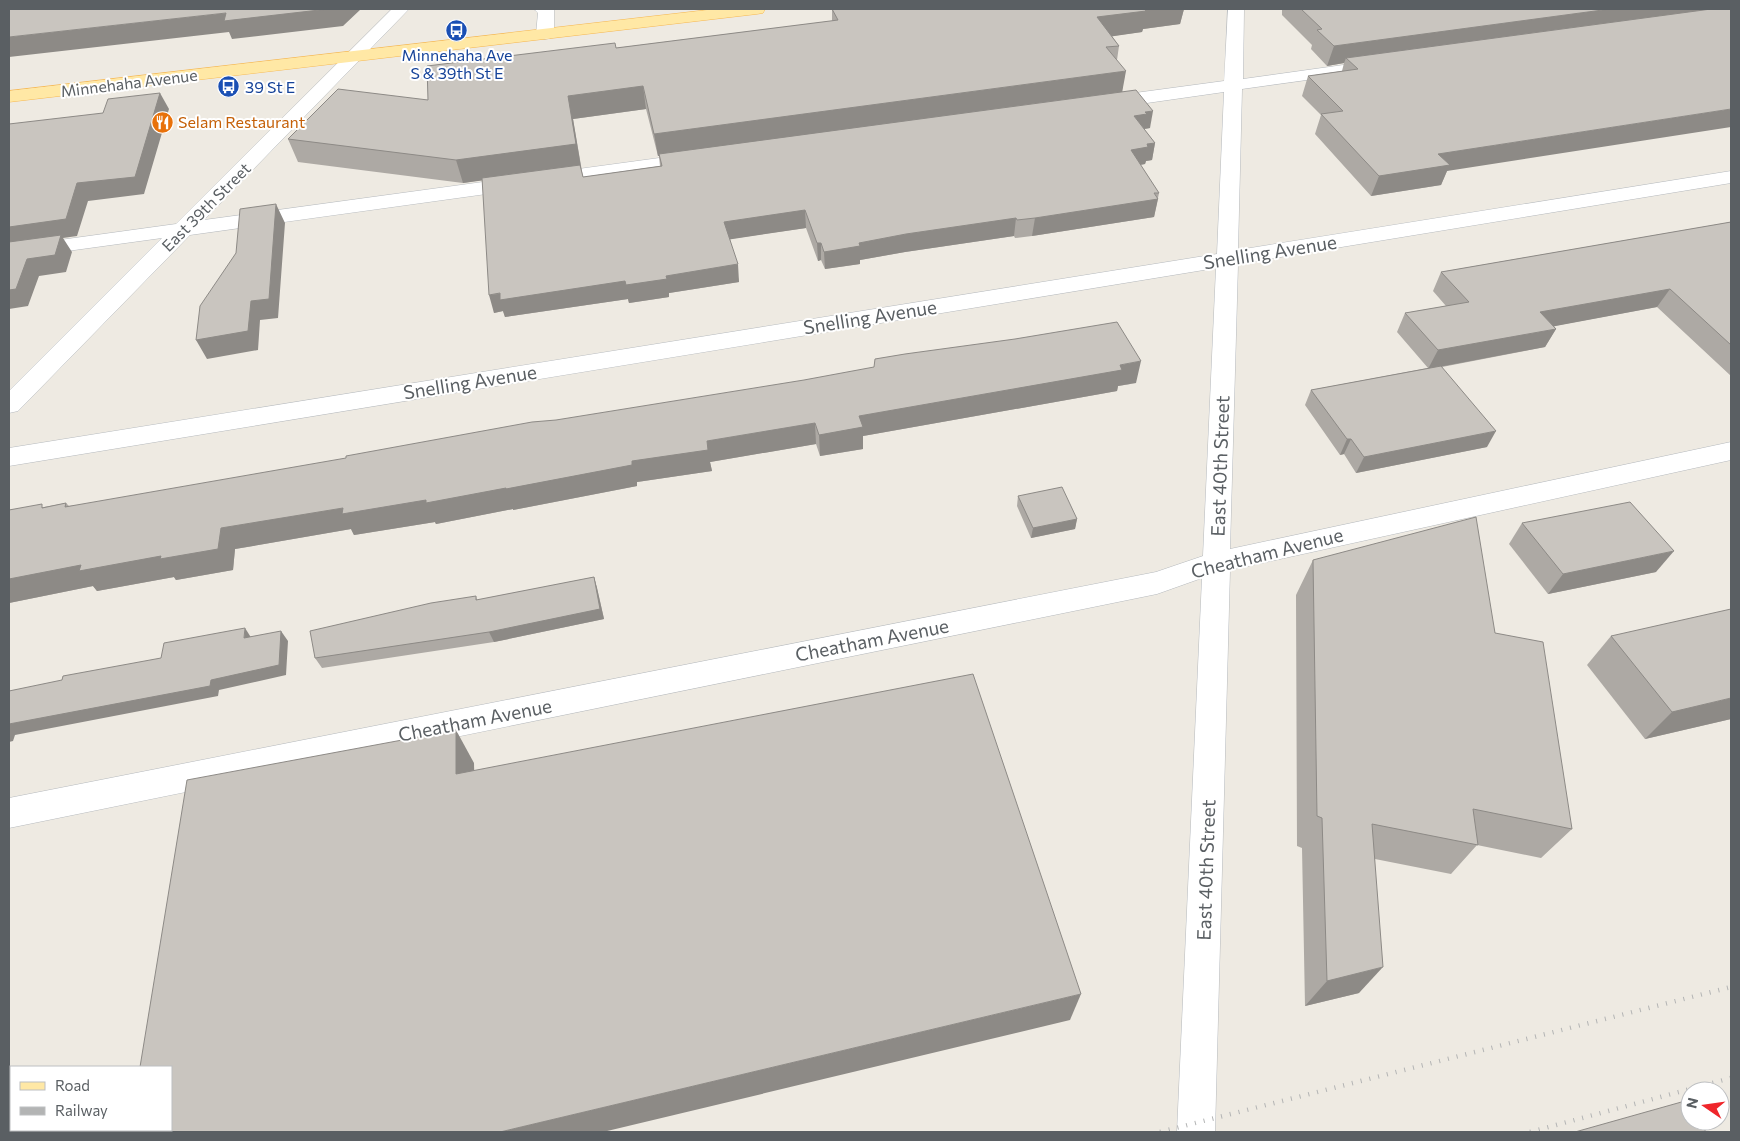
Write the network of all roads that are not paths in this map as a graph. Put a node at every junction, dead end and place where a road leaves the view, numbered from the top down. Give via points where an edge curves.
1 (402, 9) edge
2 (542, 9) edge
3 (756, 9) edge
4 (1236, 9) edge
5 (545, 34) junction
6 (354, 56) junction
7 (1400, 62) edge
8 (1234, 85) junction
9 (9, 97) edge
10 (1086, 106) edge
11 (710, 157) edge
12 (1731, 177) edge
13 (185, 228) junction
14 (9, 253) edge
15 (1228, 259) junction
16 (9, 405) edge
17 (1731, 450) edge
18 (9, 456) edge
19 (1217, 562) junction
20 (9, 813) edge
21 (1196, 1132) edge

1 - 6 street, East 39th Street
2 - 5 street via 546,10
3 - 5 main road, Minnehaha Avenue
4 - 8 street, East 40th Street
5 - 6 main road, Minnehaha Avenue
6 - 9 main road, Minnehaha Avenue
6 - 13 street, East 39th Street
7 - 8 street
8 - 10 street
8 - 15 street, East 40th Street
11 - 13 street
12 - 15 street, Snelling Avenue
13 - 14 street
13 - 16 street, East 39th Street
15 - 18 street, Snelling Avenue
15 - 19 street, East 40th Street
17 - 19 street, Cheatham Avenue
19 - 20 street, Cheatham Avenue via 1157,583
19 - 21 street, East 40th Street

